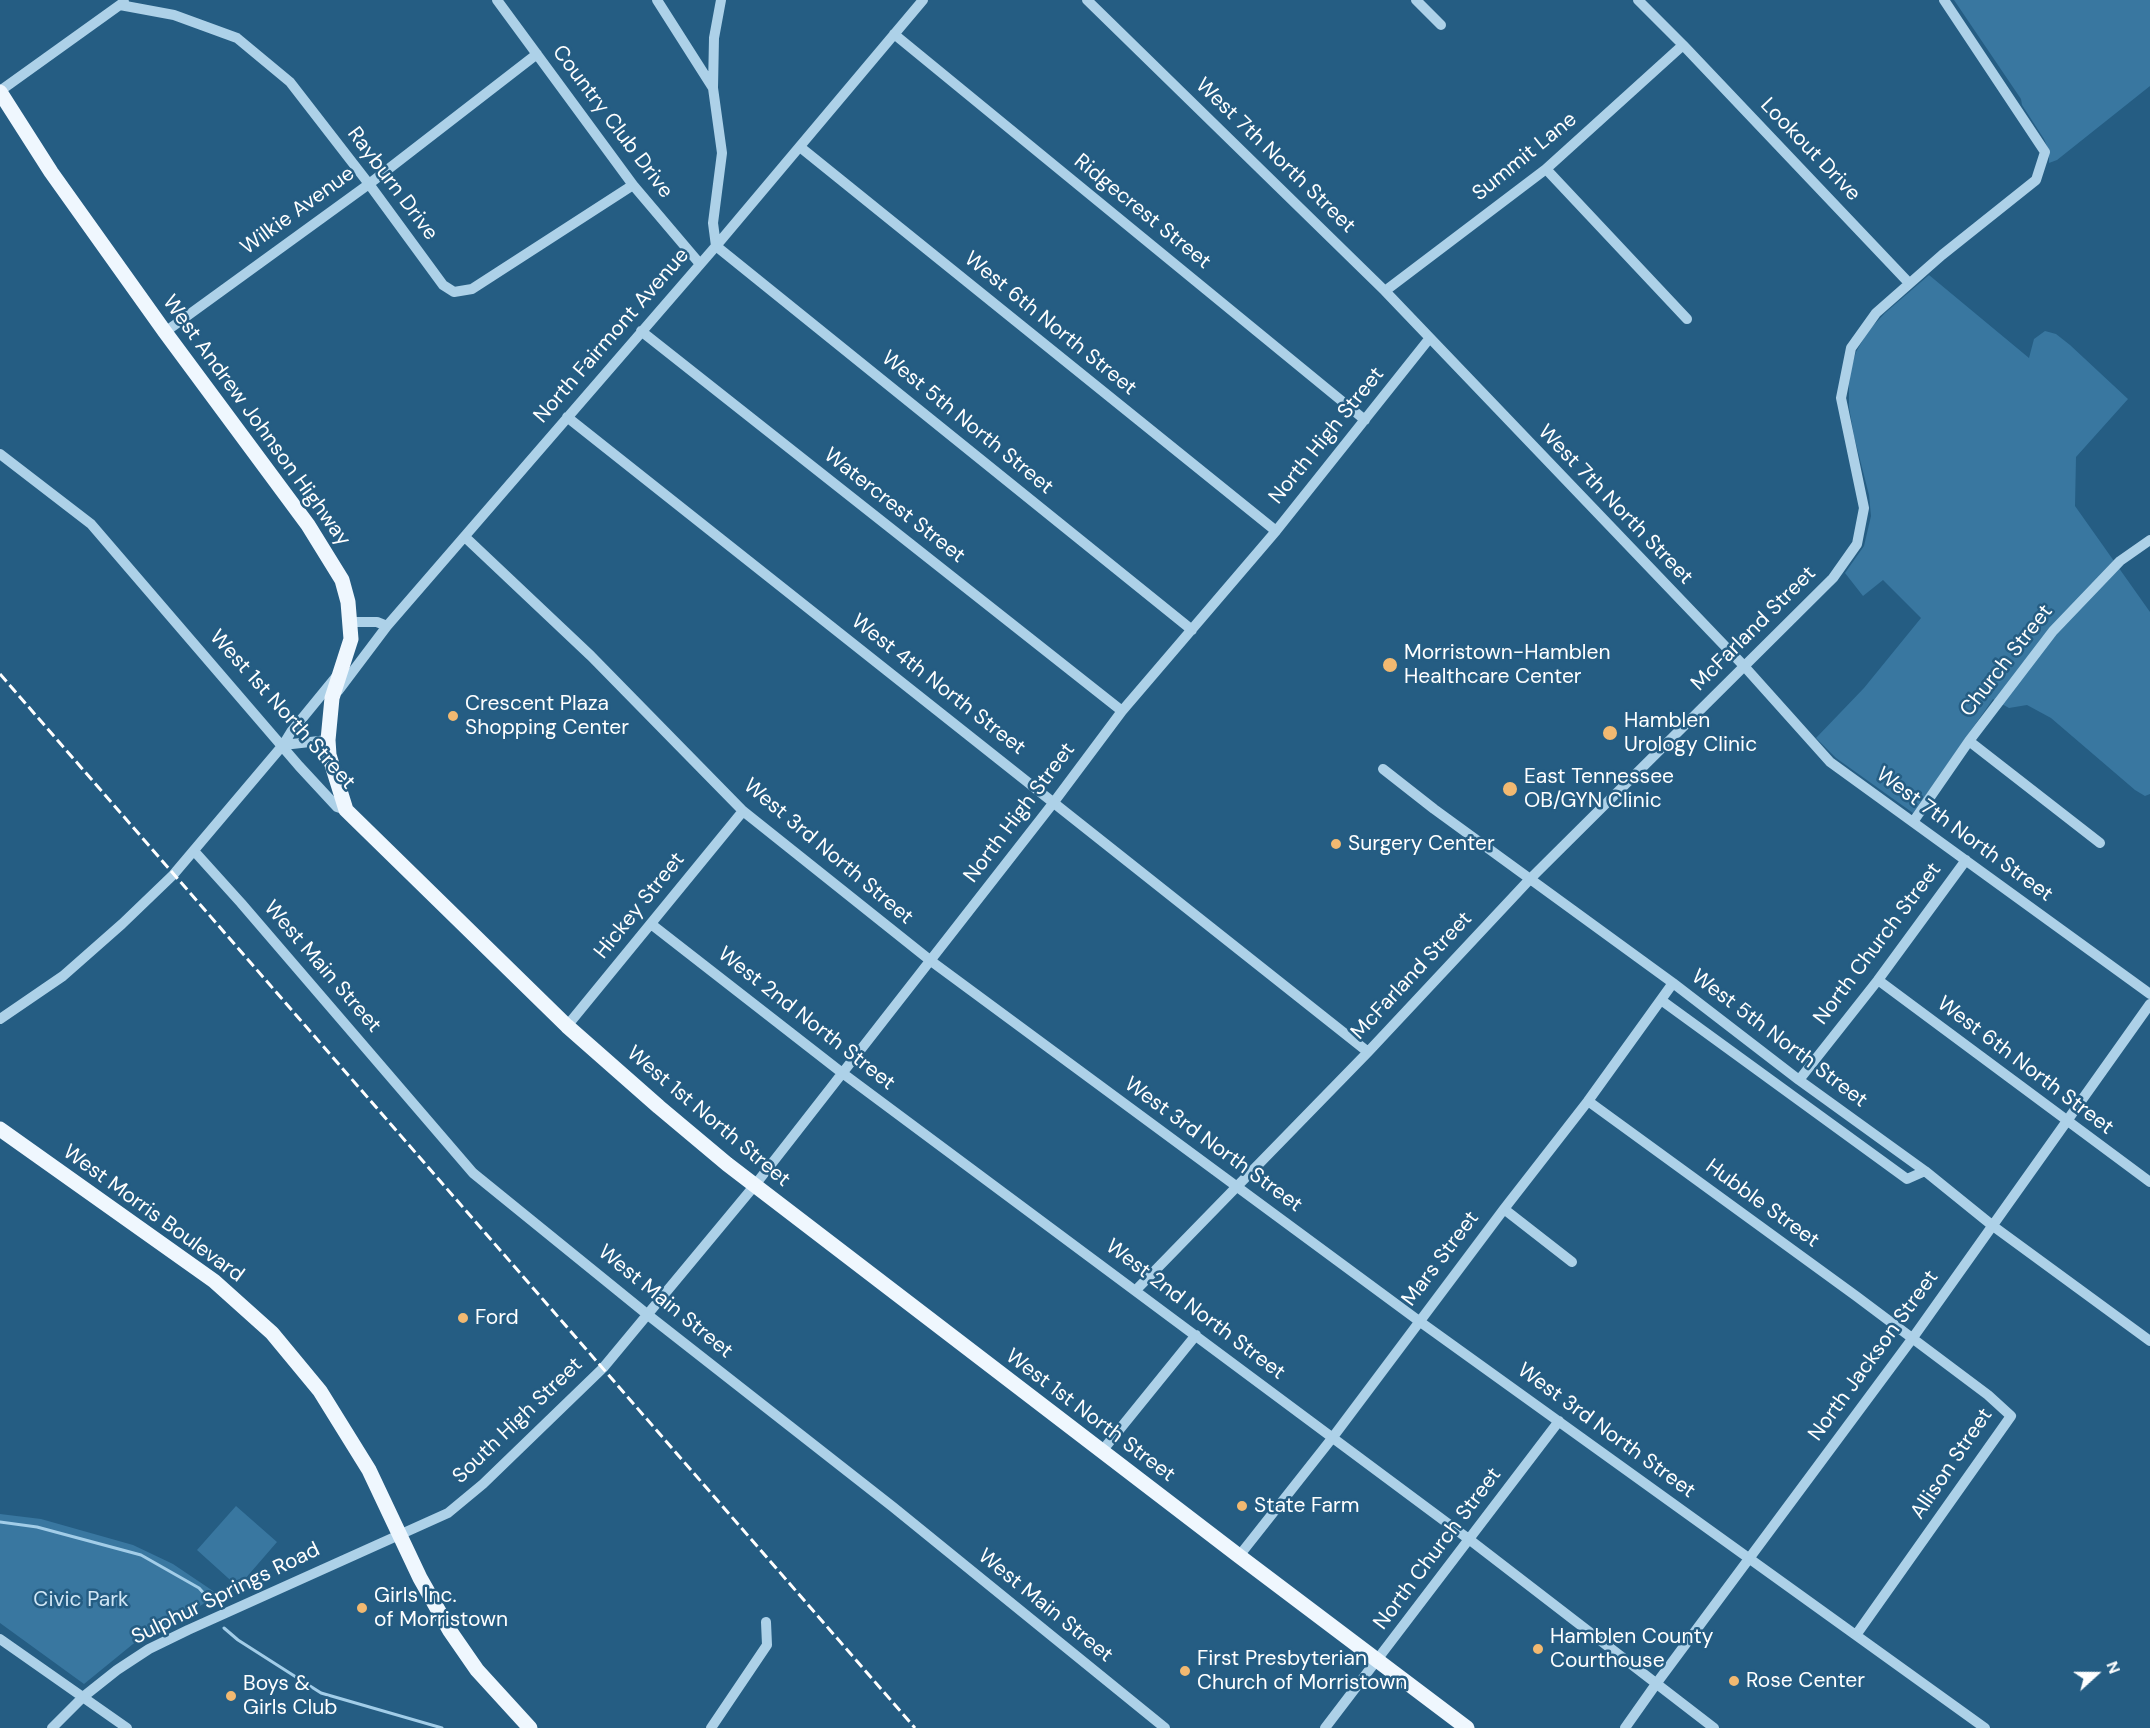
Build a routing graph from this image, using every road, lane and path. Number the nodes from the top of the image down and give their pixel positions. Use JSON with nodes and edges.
{"nodes":[{"id":1,"x":497,"y":0,"type":"edge"},
{"id":2,"x":657,"y":0,"type":"edge"},
{"id":3,"x":721,"y":0,"type":"edge"},
{"id":4,"x":923,"y":0,"type":"edge"},
{"id":5,"x":1088,"y":0,"type":"edge"},
{"id":6,"x":1416,"y":0,"type":"edge"},
{"id":7,"x":1638,"y":0,"type":"edge"},
{"id":8,"x":1944,"y":0,"type":"edge"},
{"id":9,"x":124,"y":3,"type":"edge"},
{"id":10,"x":1441,"y":25,"type":"dead end"},
{"id":11,"x":894,"y":34,"type":"junction"},
{"id":12,"x":1683,"y":45,"type":"junction"},
{"id":13,"x":537,"y":54,"type":"junction"},
{"id":14,"x":713,"y":88,"type":"junction"},
{"id":15,"x":0,"y":92,"type":"edge"},
{"id":16,"x":800,"y":147,"type":"junction"},
{"id":17,"x":1546,"y":169,"type":"junction"},
{"id":18,"x":369,"y":184,"type":"junction"},
{"id":19,"x":633,"y":185,"type":"junction"},
{"id":20,"x":716,"y":246,"type":"junction"},
{"id":21,"x":700,"y":264,"type":"junction"},
{"id":22,"x":1909,"y":283,"type":"junction"},
{"id":23,"x":1385,"y":291,"type":"junction"},
{"id":24,"x":1687,"y":319,"type":"dead end"},
{"id":25,"x":642,"y":331,"type":"junction"},
{"id":26,"x":165,"y":332,"type":"junction"},
{"id":27,"x":1429,"y":339,"type":"junction"},
{"id":28,"x":567,"y":417,"type":"junction"},
{"id":29,"x":1365,"y":420,"type":"junction"},
{"id":30,"x":0,"y":454,"type":"edge"},
{"id":31,"x":1276,"y":531,"type":"junction"},
{"id":32,"x":465,"y":537,"type":"junction"},
{"id":33,"x":2150,"y":540,"type":"edge"},
{"id":34,"x":350,"y":622,"type":"junction"},
{"id":35,"x":387,"y":627,"type":"junction"},
{"id":36,"x":1192,"y":630,"type":"junction"},
{"id":37,"x":1744,"y":666,"type":"junction"},
{"id":38,"x":342,"y":670,"type":"junction"},
{"id":39,"x":332,"y":698,"type":"junction"},
{"id":40,"x":1122,"y":711,"type":"junction"},
{"id":41,"x":328,"y":740,"type":"junction"},
{"id":42,"x":1969,"y":741,"type":"junction"},
{"id":43,"x":283,"y":745,"type":"junction"},
{"id":44,"x":1383,"y":769,"type":"dead end"},
{"id":45,"x":1054,"y":802,"type":"junction"},
{"id":46,"x":346,"y":810,"type":"junction"},
{"id":47,"x":743,"y":811,"type":"junction"},
{"id":48,"x":1913,"y":822,"type":"junction"},
{"id":49,"x":2100,"y":843,"type":"dead end"},
{"id":50,"x":195,"y":852,"type":"junction"},
{"id":51,"x":1966,"y":860,"type":"junction"},
{"id":52,"x":1530,"y":879,"type":"junction"},
{"id":53,"x":651,"y":924,"type":"junction"},
{"id":54,"x":931,"y":961,"type":"junction"},
{"id":55,"x":1878,"y":980,"type":"junction"},
{"id":56,"x":1673,"y":983,"type":"junction"},
{"id":57,"x":2150,"y":994,"type":"edge"},
{"id":58,"x":1661,"y":1000,"type":"junction"},
{"id":59,"x":2150,"y":1004,"type":"edge"},
{"id":60,"x":0,"y":1019,"type":"edge"},
{"id":61,"x":567,"y":1026,"type":"junction"},
{"id":62,"x":1368,"y":1052,"type":"junction"},
{"id":63,"x":841,"y":1072,"type":"junction"},
{"id":64,"x":1799,"y":1080,"type":"junction"},
{"id":65,"x":1588,"y":1101,"type":"junction"},
{"id":66,"x":2067,"y":1121,"type":"junction"},
{"id":67,"x":0,"y":1129,"type":"edge"},
{"id":68,"x":1925,"y":1171,"type":"junction"},
{"id":69,"x":2150,"y":1182,"type":"edge"},
{"id":70,"x":755,"y":1185,"type":"junction"},
{"id":71,"x":1236,"y":1186,"type":"junction"},
{"id":72,"x":1504,"y":1209,"type":"junction"},
{"id":73,"x":1993,"y":1226,"type":"junction"},
{"id":74,"x":1572,"y":1262,"type":"dead end"},
{"id":75,"x":1136,"y":1290,"type":"junction"},
{"id":76,"x":648,"y":1315,"type":"junction"},
{"id":77,"x":1419,"y":1321,"type":"junction"},
{"id":78,"x":1196,"y":1335,"type":"junction"},
{"id":79,"x":1912,"y":1339,"type":"junction"},
{"id":80,"x":2150,"y":1341,"type":"edge"},
{"id":81,"x":1558,"y":1421,"type":"junction"},
{"id":82,"x":1333,"y":1437,"type":"junction"},
{"id":83,"x":1102,"y":1451,"type":"junction"},
{"id":84,"x":399,"y":1535,"type":"junction"},
{"id":85,"x":1470,"y":1540,"type":"junction"},
{"id":86,"x":1239,"y":1556,"type":"junction"},
{"id":87,"x":1750,"y":1558,"type":"junction"},
{"id":88,"x":766,"y":1622,"type":"dead end"},
{"id":89,"x":1856,"y":1635,"type":"junction"},
{"id":90,"x":0,"y":1639,"type":"edge"},
{"id":91,"x":1377,"y":1661,"type":"junction"},
{"id":92,"x":1656,"y":1684,"type":"junction"},
{"id":93,"x":83,"y":1697,"type":"junction"},
{"id":94,"x":1983,"y":1727,"type":"edge"},
{"id":95,"x":52,"y":1728,"type":"edge"},
{"id":96,"x":127,"y":1728,"type":"edge"},
{"id":97,"x":530,"y":1728,"type":"edge"},
{"id":98,"x":711,"y":1728,"type":"edge"},
{"id":99,"x":1165,"y":1728,"type":"edge"},
{"id":100,"x":1325,"y":1728,"type":"edge"},
{"id":101,"x":1467,"y":1728,"type":"edge"},
{"id":102,"x":1625,"y":1728,"type":"edge"},
{"id":103,"x":1714,"y":1728,"type":"edge"}],
"edges":[{"from":1,"to":13,"type":"street","name":"Country Club Drive"},
{"from":2,"to":14,"type":"street"},
{"from":3,"to":14,"type":"street"},
{"from":4,"to":11,"type":"street","name":"North Fairmont Avenue"},
{"from":5,"to":23,"type":"street","name":"West 7th North Street"},
{"from":6,"to":10,"type":"street"},
{"from":7,"to":12,"type":"street","name":"Lookout Drive"},
{"from":8,"to":22,"type":"street","name":"McFarland Street"},
{"from":9,"to":15,"type":"street"},
{"from":9,"to":18,"type":"street","name":"Rayburn Drive"},
{"from":11,"to":16,"type":"street","name":"North Fairmont Avenue"},
{"from":11,"to":29,"type":"street","name":"Ridgecrest Street"},
{"from":12,"to":17,"type":"street","name":"Summit Lane"},
{"from":12,"to":22,"type":"street","name":"Lookout Drive"},
{"from":13,"to":18,"type":"street","name":"Wilkie Avenue"},
{"from":13,"to":19,"type":"street","name":"Country Club Drive"},
{"from":14,"to":20,"type":"street"},
{"from":15,"to":26,"type":"main road","name":"West Andrew Johnson Highway"},
{"from":16,"to":20,"type":"street","name":"North Fairmont Avenue"},
{"from":16,"to":31,"type":"street","name":"West 6th North Street"},
{"from":17,"to":23,"type":"street","name":"Summit Lane"},
{"from":17,"to":24,"type":"street"},
{"from":18,"to":19,"type":"street","name":"Rayburn Drive"},
{"from":18,"to":26,"type":"street","name":"Wilkie Avenue"},
{"from":19,"to":21,"type":"street","name":"Country Club Drive"},
{"from":20,"to":21,"type":"street","name":"North Fairmont Avenue"},
{"from":20,"to":36,"type":"street","name":"West 5th North Street"},
{"from":21,"to":25,"type":"street","name":"North Fairmont Avenue"},
{"from":22,"to":37,"type":"street","name":"McFarland Street"},
{"from":23,"to":27,"type":"street","name":"West 7th North Street"},
{"from":25,"to":28,"type":"street","name":"North Fairmont Avenue"},
{"from":25,"to":40,"type":"street","name":"Watercrest Street"},
{"from":26,"to":34,"type":"main road","name":"West Andrew Johnson Highway"},
{"from":27,"to":29,"type":"street","name":"North High Street"},
{"from":27,"to":37,"type":"street","name":"West 7th North Street"},
{"from":28,"to":32,"type":"street","name":"North Fairmont Avenue"},
{"from":28,"to":45,"type":"street","name":"West 4th North Street"},
{"from":29,"to":31,"type":"street","name":"North High Street"},
{"from":30,"to":43,"type":"street","name":"West 1st North Street"},
{"from":31,"to":36,"type":"street","name":"North High Street"},
{"from":32,"to":35,"type":"street","name":"North Fairmont Avenue"},
{"from":32,"to":47,"type":"street","name":"West 3rd North Street"},
{"from":33,"to":42,"type":"street","name":"Church Street"},
{"from":34,"to":35,"type":"street"},
{"from":34,"to":38,"type":"main road","name":"West Andrew Johnson Highway"},
{"from":35,"to":39,"type":"street","name":"North Fairmont Avenue"},
{"from":36,"to":40,"type":"street","name":"North High Street"},
{"from":37,"to":48,"type":"street","name":"West 7th North Street"},
{"from":37,"to":52,"type":"street","name":"McFarland Street"},
{"from":38,"to":39,"type":"main road","name":"West Andrew Johnson Highway"},
{"from":38,"to":43,"type":"street"},
{"from":39,"to":41,"type":"main road","name":"West Andrew Johnson Highway"},
{"from":40,"to":45,"type":"street","name":"North High Street"},
{"from":41,"to":43,"type":"street"},
{"from":41,"to":46,"type":"main road","name":"West Andrew Johnson Highway"},
{"from":42,"to":48,"type":"street","name":"Church Street"},
{"from":42,"to":49,"type":"street"},
{"from":43,"to":46,"type":"street","name":"West 1st North Street"},
{"from":43,"to":50,"type":"street"},
{"from":44,"to":52,"type":"street","name":"West 5th North Street"},
{"from":45,"to":54,"type":"street","name":"North High Street"},
{"from":45,"to":62,"type":"street","name":"West 4th North Street"},
{"from":46,"to":61,"type":"main road","name":"West 1st North Street"},
{"from":47,"to":53,"type":"street","name":"Hickey Street"},
{"from":47,"to":54,"type":"street","name":"West 3rd North Street"},
{"from":48,"to":51,"type":"street","name":"West 7th North Street"},
{"from":50,"to":60,"type":"street"},
{"from":50,"to":76,"type":"street","name":"West Main Street"},
{"from":51,"to":55,"type":"street","name":"North Church Street"},
{"from":51,"to":57,"type":"street","name":"West 7th North Street"},
{"from":52,"to":56,"type":"street","name":"West 5th North Street"},
{"from":52,"to":62,"type":"street","name":"McFarland Street"},
{"from":53,"to":61,"type":"street","name":"Hickey Street"},
{"from":53,"to":63,"type":"street","name":"West 2nd North Street"},
{"from":54,"to":63,"type":"street","name":"North High Street"},
{"from":54,"to":71,"type":"street","name":"West 3rd North Street"},
{"from":55,"to":64,"type":"street","name":"North Church Street"},
{"from":55,"to":66,"type":"street","name":"West 6th North Street"},
{"from":56,"to":58,"type":"street","name":"Mars Street"},
{"from":56,"to":64,"type":"street","name":"West 5th North Street"},
{"from":58,"to":65,"type":"street","name":"Mars Street"},
{"from":58,"to":68,"type":"street"},
{"from":59,"to":66,"type":"street","name":"North Jackson Street"},
{"from":61,"to":70,"type":"main road","name":"West 1st North Street"},
{"from":62,"to":71,"type":"street","name":"McFarland Street"},
{"from":63,"to":70,"type":"street","name":"North High Street"},
{"from":63,"to":75,"type":"street","name":"West 2nd North Street"},
{"from":64,"to":68,"type":"street","name":"West 5th North Street"},
{"from":65,"to":72,"type":"street","name":"Mars Street"},
{"from":65,"to":79,"type":"street","name":"Hubble Street"},
{"from":66,"to":69,"type":"street","name":"West 6th North Street"},
{"from":66,"to":73,"type":"street","name":"North Jackson Street"},
{"from":67,"to":84,"type":"main road","name":"West Morris Boulevard"},
{"from":68,"to":73,"type":"street","name":"West 5th North Street"},
{"from":70,"to":76,"type":"street","name":"North High Street"},
{"from":70,"to":83,"type":"main road","name":"West 1st North Street"},
{"from":71,"to":75,"type":"street","name":"McFarland Street"},
{"from":71,"to":77,"type":"street","name":"West 3rd North Street"},
{"from":72,"to":74,"type":"street"},
{"from":72,"to":77,"type":"street","name":"Mars Street"},
{"from":73,"to":79,"type":"street","name":"North Jackson Street"},
{"from":73,"to":80,"type":"street","name":"West 5th North Street"},
{"from":75,"to":78,"type":"street","name":"West 2nd North Street"},
{"from":76,"to":84,"type":"street","name":"South High Street"},
{"from":76,"to":99,"type":"street","name":"West Main Street"},
{"from":77,"to":81,"type":"street","name":"West 3rd North Street"},
{"from":77,"to":82,"type":"street","name":"Mars Street"},
{"from":78,"to":82,"type":"street","name":"West 2nd North Street"},
{"from":78,"to":83,"type":"street"},
{"from":79,"to":87,"type":"street","name":"North Jackson Street"},
{"from":79,"to":89,"type":"street","name":"Allison Street"},
{"from":81,"to":85,"type":"street","name":"North Church Street"},
{"from":81,"to":87,"type":"street","name":"West 3rd North Street"},
{"from":82,"to":85,"type":"street","name":"West 2nd North Street"},
{"from":82,"to":86,"type":"street","name":"Mars Street"},
{"from":83,"to":86,"type":"main road","name":"West 1st North Street"},
{"from":84,"to":93,"type":"street","name":"Sulphur Springs Road"},
{"from":84,"to":97,"type":"main road","name":"West Morris Boulevard"},
{"from":85,"to":91,"type":"street","name":"North Church Street"},
{"from":85,"to":92,"type":"street","name":"West 2nd North Street"},
{"from":86,"to":91,"type":"main road","name":"West 1st North Street"},
{"from":87,"to":89,"type":"street","name":"West 3rd North Street"},
{"from":87,"to":92,"type":"street","name":"North Jackson Street"},
{"from":88,"to":98,"type":"street"},
{"from":89,"to":94,"type":"street","name":"West 3rd North Street"},
{"from":90,"to":93,"type":"street"},
{"from":91,"to":100,"type":"street","name":"North Church Street"},
{"from":91,"to":101,"type":"main road","name":"West 1st North Street"},
{"from":92,"to":102,"type":"street","name":"North Jackson Street"},
{"from":92,"to":103,"type":"street","name":"West 2nd North Street"},
{"from":93,"to":95,"type":"street","name":"Sulphur Springs Road"},
{"from":93,"to":96,"type":"street"}]}
